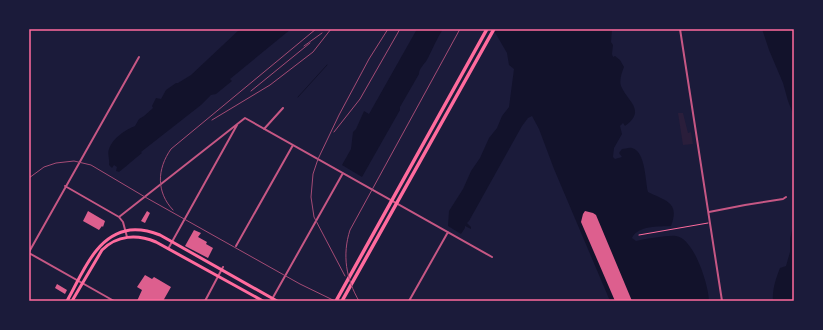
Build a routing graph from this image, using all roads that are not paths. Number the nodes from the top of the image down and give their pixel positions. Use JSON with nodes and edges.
{"nodes":[{"id":1,"x":487,"y":29,"type":"edge"},
{"id":2,"x":494,"y":29,"type":"edge"},
{"id":3,"x":680,"y":29,"type":"edge"},
{"id":4,"x":139,"y":57,"type":"dead end"},
{"id":5,"x":283,"y":108,"type":"dead end"},
{"id":6,"x":237,"y":124,"type":"junction"},
{"id":7,"x":264,"y":129,"type":"junction"},
{"id":8,"x":293,"y":145,"type":"junction"},
{"id":9,"x":343,"y":173,"type":"junction"},
{"id":10,"x":65,"y":186,"type":"junction"},
{"id":11,"x":786,"y":197,"type":"dead end"},
{"id":12,"x":709,"y":212,"type":"junction"},
{"id":13,"x":120,"y":217,"type":"junction"},
{"id":14,"x":126,"y":231,"type":"junction"},
{"id":15,"x":448,"y":232,"type":"junction"},
{"id":16,"x":127,"y":237,"type":"junction"},
{"id":17,"x":172,"y":242,"type":"junction"},
{"id":18,"x":236,"y":246,"type":"dead end"},
{"id":19,"x":168,"y":249,"type":"junction"},
{"id":20,"x":29,"y":253,"type":"edge"},
{"id":21,"x":492,"y":257,"type":"dead end"},
{"id":22,"x":222,"y":269,"type":"junction"},
{"id":23,"x":218,"y":276,"type":"junction"},
{"id":24,"x":78,"y":281,"type":"junction"},
{"id":25,"x":82,"y":283,"type":"junction"},
{"id":26,"x":272,"y":300,"type":"edge"},
{"id":27,"x":67,"y":301,"type":"edge"},
{"id":28,"x":72,"y":301,"type":"edge"},
{"id":29,"x":114,"y":301,"type":"edge"},
{"id":30,"x":205,"y":301,"type":"edge"},
{"id":31,"x":263,"y":301,"type":"edge"},
{"id":32,"x":277,"y":301,"type":"edge"},
{"id":33,"x":336,"y":301,"type":"edge"},
{"id":34,"x":342,"y":301,"type":"edge"},
{"id":35,"x":409,"y":301,"type":"edge"},
{"id":36,"x":722,"y":301,"type":"edge"}],
"edges":[{"from":1,"to":33,"type":"highway"},
{"from":2,"to":34,"type":"highway"},
{"from":3,"to":12,"type":"street"},
{"from":4,"to":10,"type":"street"},
{"from":5,"to":7,"type":"street"},
{"from":6,"to":7,"type":"street"},
{"from":6,"to":13,"type":"street"},
{"from":6,"to":17,"type":"street"},
{"from":7,"to":8,"type":"street"},
{"from":8,"to":9,"type":"street"},
{"from":8,"to":18,"type":"street"},
{"from":9,"to":15,"type":"street"},
{"from":9,"to":26,"type":"street"},
{"from":10,"to":13,"type":"street"},
{"from":10,"to":20,"type":"street"},
{"from":11,"to":12,"type":"street"},
{"from":12,"to":36,"type":"street"},
{"from":13,"to":14,"type":"street"},
{"from":14,"to":16,"type":"street"},
{"from":14,"to":17,"type":"main road"},
{"from":14,"to":24,"type":"main road"},
{"from":15,"to":21,"type":"street"},
{"from":15,"to":35,"type":"street"},
{"from":16,"to":19,"type":"main road"},
{"from":16,"to":25,"type":"main road"},
{"from":17,"to":19,"type":"street"},
{"from":17,"to":22,"type":"main road"},
{"from":19,"to":23,"type":"main road"},
{"from":20,"to":24,"type":"street"},
{"from":22,"to":23,"type":"street"},
{"from":22,"to":26,"type":"main road"},
{"from":23,"to":30,"type":"street"},
{"from":23,"to":31,"type":"main road"},
{"from":24,"to":25,"type":"street"},
{"from":24,"to":27,"type":"main road"},
{"from":25,"to":28,"type":"main road"},
{"from":25,"to":29,"type":"street"},
{"from":26,"to":32,"type":"main road"}]}
